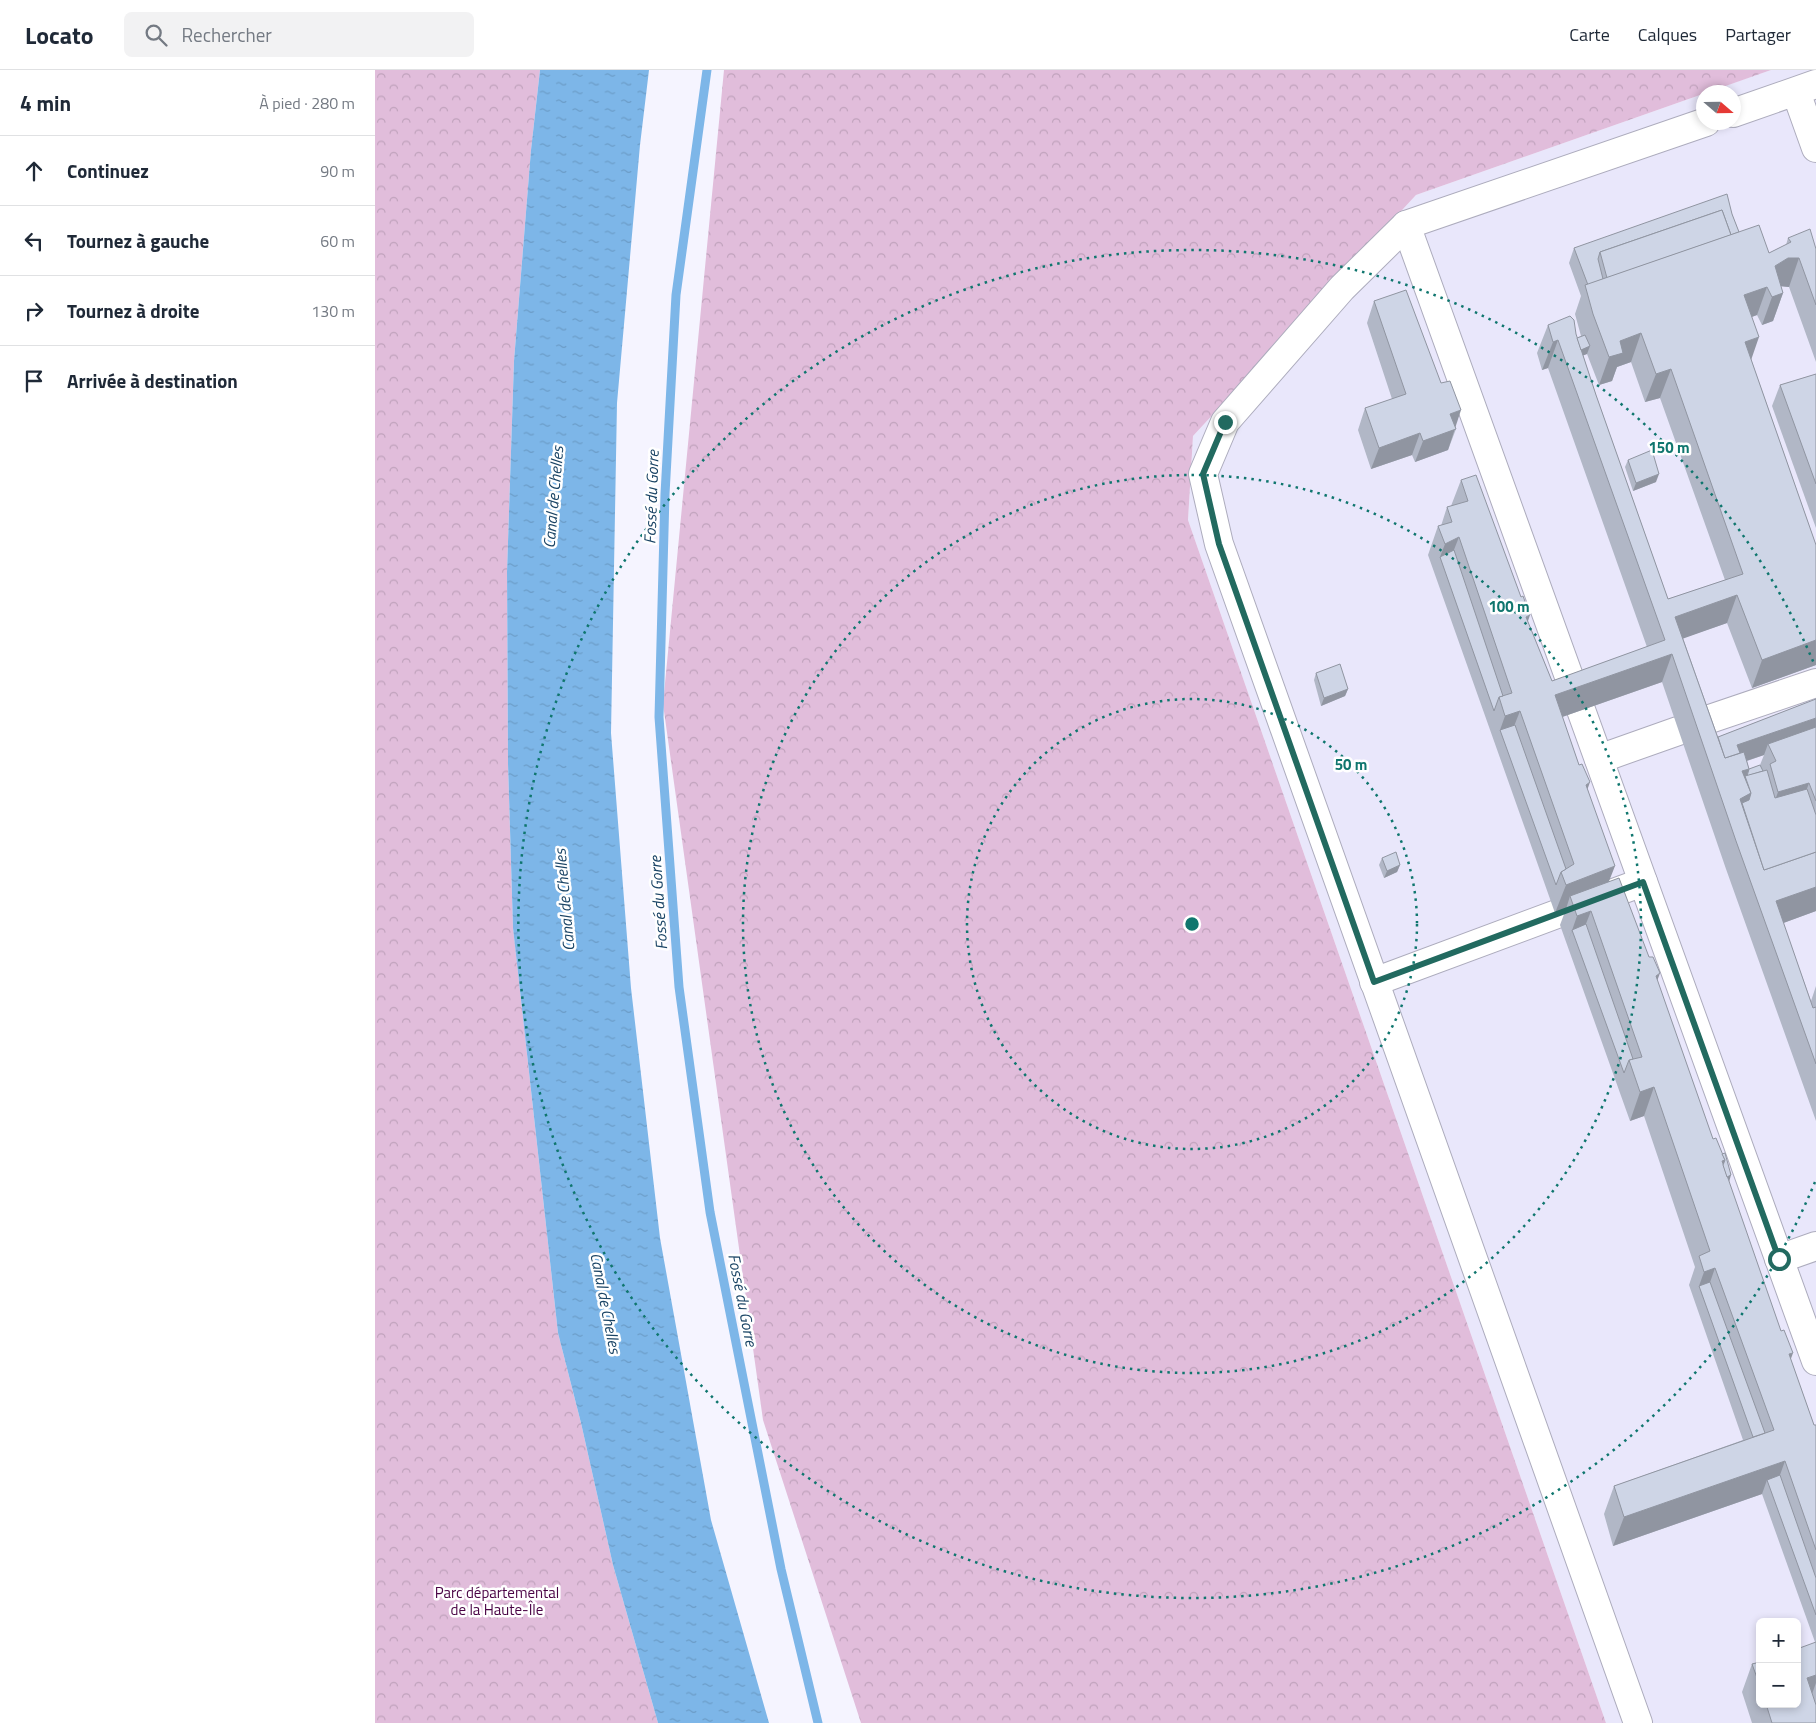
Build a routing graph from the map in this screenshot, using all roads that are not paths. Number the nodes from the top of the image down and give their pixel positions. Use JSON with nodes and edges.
{"nodes":[{"id":1,"x":1806,"y":88,"type":"edge"},
{"id":2,"x":1741,"y":110,"type":"edge"},
{"id":3,"x":1696,"y":125,"type":"edge"},
{"id":4,"x":1816,"y":148,"type":"edge"},
{"id":5,"x":1406,"y":224,"type":"junction"},
{"id":6,"x":1816,"y":683,"type":"edge"},
{"id":7,"x":1599,"y":759,"type":"junction"},
{"id":8,"x":1643,"y":882,"type":"junction"},
{"id":9,"x":1374,"y":982,"type":"junction"},
{"id":10,"x":1816,"y":1246,"type":"edge"},
{"id":11,"x":1779,"y":1259,"type":"junction"},
{"id":12,"x":1816,"y":1361,"type":"edge"},
{"id":13,"x":1637,"y":1723,"type":"edge"}],
"edges":[{"from":1,"to":2,"type":"lane"},
{"from":1,"to":4,"type":"lane"},
{"from":3,"to":5,"type":"lane"},
{"from":5,"to":7,"type":"lane"},
{"from":5,"to":9,"type":"lane"},
{"from":6,"to":7,"type":"lane"},
{"from":7,"to":8,"type":"lane"},
{"from":8,"to":9,"type":"lane"},
{"from":8,"to":11,"type":"lane"},
{"from":9,"to":13,"type":"lane"},
{"from":10,"to":11,"type":"lane"},
{"from":11,"to":12,"type":"lane"}]}
